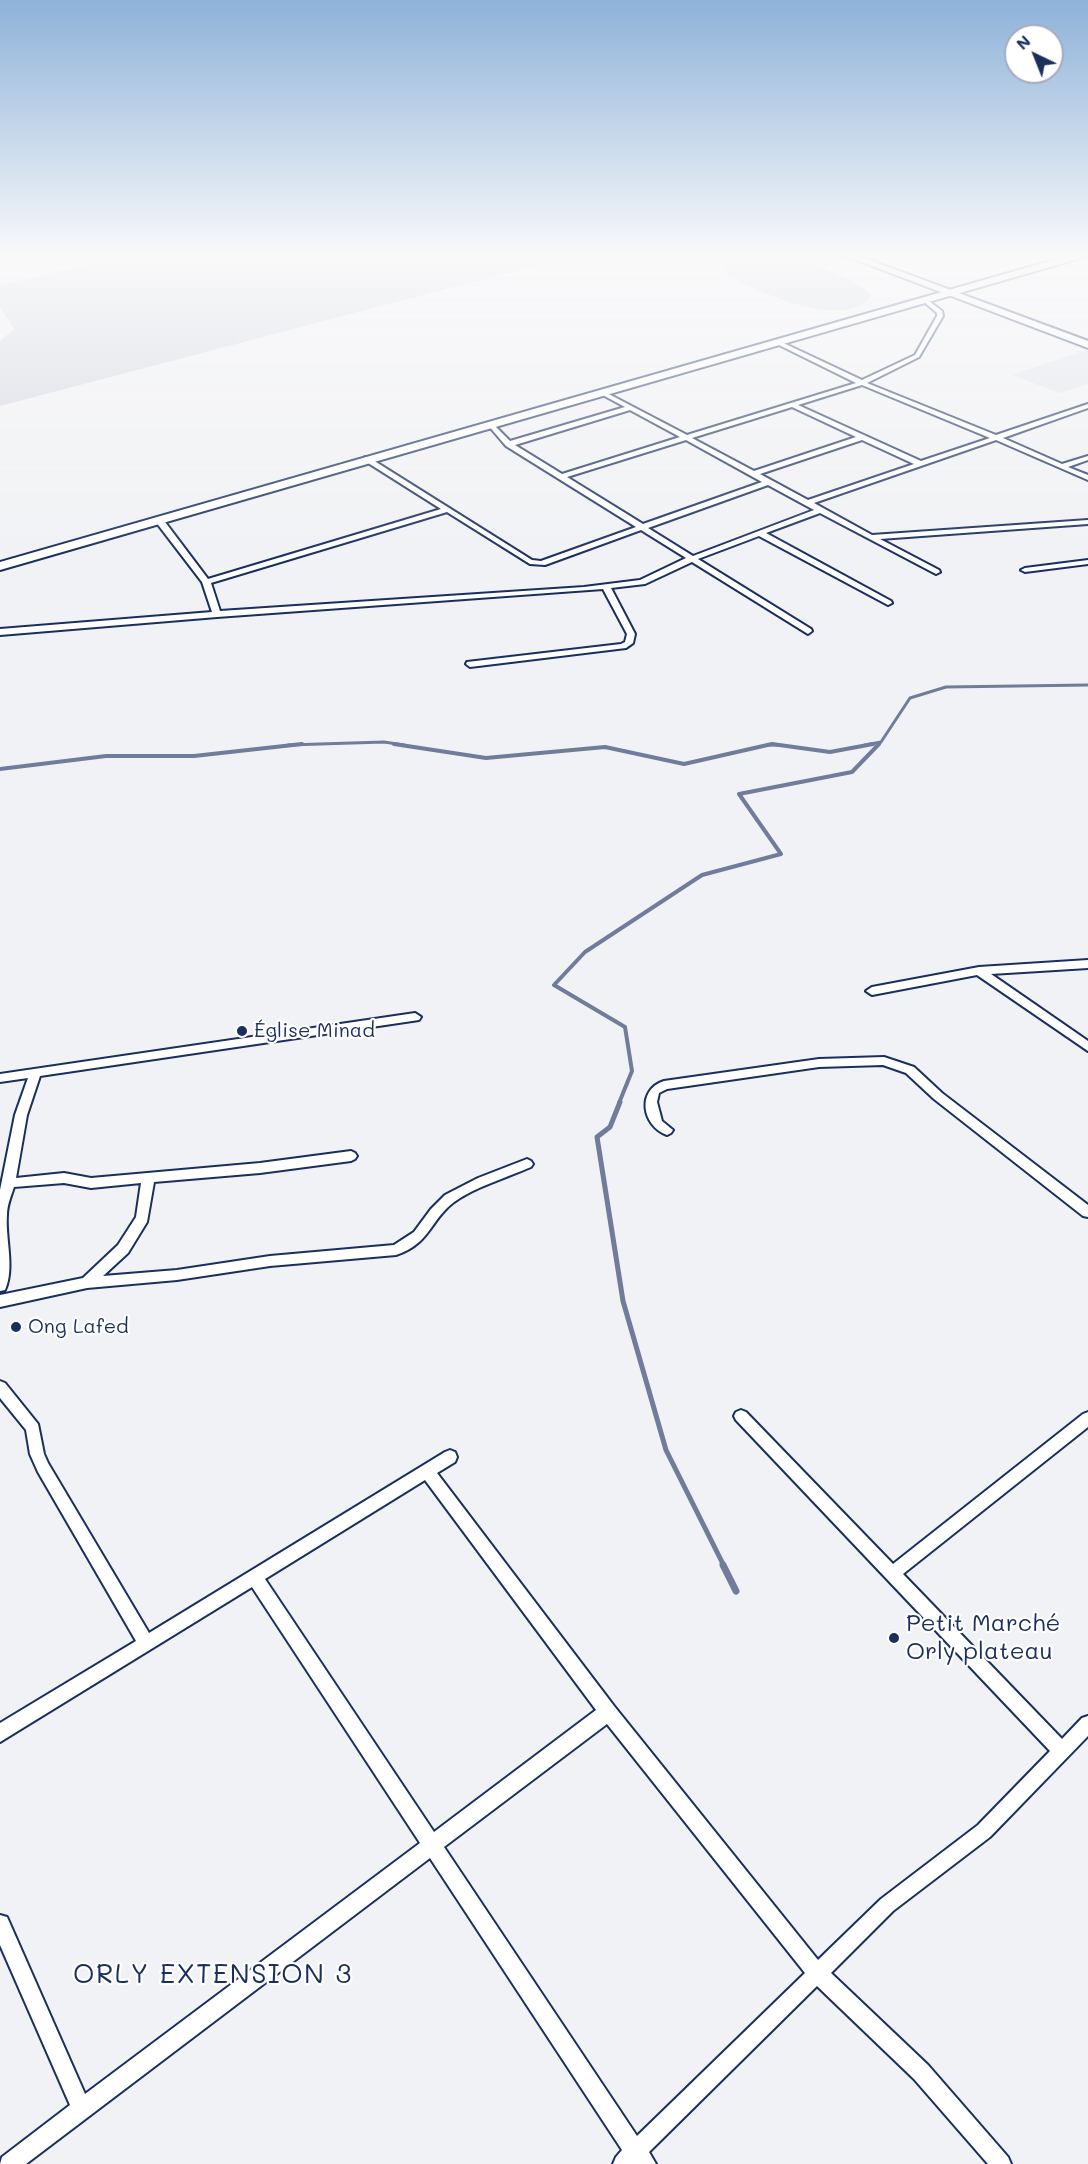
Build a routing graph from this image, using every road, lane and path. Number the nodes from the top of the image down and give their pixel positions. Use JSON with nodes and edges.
{"nodes":[{"id":1,"x":735,"y":354,"type":"edge"},
{"id":2,"x":802,"y":354,"type":"edge"},
{"id":3,"x":918,"y":354,"type":"edge"},
{"id":4,"x":862,"y":383,"type":"junction"},
{"id":5,"x":601,"y":392,"type":"junction"},
{"id":6,"x":795,"y":406,"type":"junction"},
{"id":7,"x":1088,"y":406,"type":"edge"},
{"id":8,"x":630,"y":408,"type":"junction"},
{"id":9,"x":490,"y":424,"type":"junction"},
{"id":10,"x":862,"y":437,"type":"junction"},
{"id":11,"x":684,"y":438,"type":"junction"},
{"id":12,"x":997,"y":438,"type":"junction"},
{"id":13,"x":509,"y":444,"type":"junction"},
{"id":14,"x":1088,"y":458,"type":"edge"},
{"id":15,"x":368,"y":459,"type":"junction"},
{"id":16,"x":919,"y":463,"type":"junction"},
{"id":17,"x":1063,"y":466,"type":"junction"},
{"id":18,"x":753,"y":474,"type":"junction"},
{"id":19,"x":561,"y":477,"type":"junction"},
{"id":20,"x":1088,"y":478,"type":"edge"},
{"id":21,"x":768,"y":482,"type":"junction"},
{"id":22,"x":807,"y":503,"type":"junction"},
{"id":23,"x":446,"y":510,"type":"junction"},
{"id":24,"x":820,"y":510,"type":"junction"},
{"id":25,"x":159,"y":520,"type":"junction"},
{"id":26,"x":1088,"y":522,"type":"edge"},
{"id":27,"x":640,"y":527,"type":"junction"},
{"id":28,"x":759,"y":533,"type":"junction"},
{"id":29,"x":870,"y":537,"type":"junction"},
{"id":30,"x":691,"y":559,"type":"junction"},
{"id":31,"x":1088,"y":562,"type":"edge"},
{"id":32,"x":1075,"y":564,"type":"junction"},
{"id":33,"x":0,"y":566,"type":"edge"},
{"id":34,"x":1025,"y":570,"type":"dead end"},
{"id":35,"x":1088,"y":571,"type":"edge"},
{"id":36,"x":936,"y":572,"type":"dead end"},
{"id":37,"x":206,"y":582,"type":"junction"},
{"id":38,"x":606,"y":587,"type":"junction"},
{"id":39,"x":888,"y":603,"type":"dead end"},
{"id":40,"x":217,"y":614,"type":"junction"},
{"id":41,"x":808,"y":631,"type":"dead end"},
{"id":42,"x":0,"y":632,"type":"edge"},
{"id":43,"x":470,"y":664,"type":"dead end"},
{"id":44,"x":1088,"y":964,"type":"edge"},
{"id":45,"x":979,"y":971,"type":"junction"},
{"id":46,"x":872,"y":991,"type":"dead end"},
{"id":47,"x":415,"y":1017,"type":"dead end"},
{"id":48,"x":1088,"y":1047,"type":"edge"},
{"id":49,"x":36,"y":1075,"type":"junction"},
{"id":50,"x":0,"y":1078,"type":"edge"},
{"id":51,"x":667,"y":1130,"type":"dead end"},
{"id":52,"x":351,"y":1156,"type":"dead end"},
{"id":53,"x":527,"y":1164,"type":"dead end"},
{"id":54,"x":148,"y":1178,"type":"junction"},
{"id":55,"x":9,"y":1182,"type":"junction"},
{"id":56,"x":1088,"y":1212,"type":"edge"},
{"id":57,"x":87,"y":1283,"type":"junction"},
{"id":58,"x":0,"y":1286,"type":"edge"},
{"id":59,"x":0,"y":1301,"type":"edge"},
{"id":60,"x":0,"y":1386,"type":"edge"},
{"id":61,"x":741,"y":1416,"type":"dead end"},
{"id":62,"x":1088,"y":1418,"type":"edge"},
{"id":63,"x":450,"y":1457,"type":"dead end"},
{"id":64,"x":427,"y":1471,"type":"junction"},
{"id":65,"x":892,"y":1574,"type":"junction"},
{"id":66,"x":254,"y":1577,"type":"junction"},
{"id":67,"x":146,"y":1642,"type":"junction"},
{"id":68,"x":608,"y":1712,"type":"junction"},
{"id":69,"x":1088,"y":1724,"type":"edge"},
{"id":70,"x":0,"y":1733,"type":"edge"},
{"id":71,"x":1062,"y":1751,"type":"junction"},
{"id":72,"x":432,"y":1845,"type":"junction"},
{"id":73,"x":0,"y":1924,"type":"edge"},
{"id":74,"x":816,"y":1972,"type":"junction"},
{"id":75,"x":81,"y":2109,"type":"junction"},
{"id":76,"x":635,"y":2160,"type":"edge"},
{"id":77,"x":9,"y":2164,"type":"edge"},
{"id":78,"x":1001,"y":2164,"type":"edge"}],
"edges":[{"from":1,"to":5,"type":"street"},
{"from":2,"to":4,"type":"street"},
{"from":3,"to":4,"type":"street"},
{"from":4,"to":6,"type":"street"},
{"from":4,"to":12,"type":"street"},
{"from":5,"to":8,"type":"street"},
{"from":5,"to":9,"type":"street"},
{"from":6,"to":10,"type":"street"},
{"from":6,"to":11,"type":"street"},
{"from":7,"to":12,"type":"street"},
{"from":8,"to":11,"type":"street"},
{"from":8,"to":13,"type":"street"},
{"from":9,"to":13,"type":"street"},
{"from":9,"to":15,"type":"street"},
{"from":10,"to":16,"type":"street"},
{"from":10,"to":18,"type":"street"},
{"from":11,"to":18,"type":"street"},
{"from":11,"to":19,"type":"street"},
{"from":12,"to":16,"type":"street"},
{"from":12,"to":17,"type":"street"},
{"from":13,"to":19,"type":"street"},
{"from":14,"to":17,"type":"street"},
{"from":15,"to":23,"type":"street"},
{"from":15,"to":25,"type":"street"},
{"from":16,"to":22,"type":"street"},
{"from":17,"to":20,"type":"street"},
{"from":18,"to":21,"type":"street"},
{"from":19,"to":27,"type":"street"},
{"from":21,"to":22,"type":"street"},
{"from":21,"to":27,"type":"street"},
{"from":22,"to":24,"type":"street"},
{"from":23,"to":27,"type":"street"},
{"from":23,"to":37,"type":"street"},
{"from":24,"to":28,"type":"street"},
{"from":24,"to":29,"type":"street"},
{"from":25,"to":33,"type":"street"},
{"from":25,"to":37,"type":"street"},
{"from":26,"to":29,"type":"street"},
{"from":27,"to":30,"type":"street"},
{"from":28,"to":30,"type":"street"},
{"from":28,"to":39,"type":"street"},
{"from":29,"to":36,"type":"street"},
{"from":30,"to":38,"type":"street"},
{"from":30,"to":41,"type":"street"},
{"from":31,"to":32,"type":"street"},
{"from":32,"to":34,"type":"street"},
{"from":32,"to":35,"type":"street"},
{"from":37,"to":40,"type":"street"},
{"from":38,"to":40,"type":"street"},
{"from":38,"to":43,"type":"street"},
{"from":40,"to":42,"type":"street"},
{"from":44,"to":45,"type":"street"},
{"from":45,"to":46,"type":"street"},
{"from":45,"to":48,"type":"street"},
{"from":47,"to":49,"type":"street"},
{"from":49,"to":50,"type":"street"},
{"from":49,"to":55,"type":"street"},
{"from":51,"to":56,"type":"street"},
{"from":52,"to":54,"type":"street"},
{"from":53,"to":57,"type":"street"},
{"from":54,"to":55,"type":"street"},
{"from":54,"to":57,"type":"street"},
{"from":55,"to":58,"type":"street"},
{"from":57,"to":59,"type":"street"},
{"from":60,"to":67,"type":"street"},
{"from":61,"to":65,"type":"street"},
{"from":62,"to":65,"type":"street"},
{"from":63,"to":64,"type":"street"},
{"from":64,"to":66,"type":"street"},
{"from":64,"to":68,"type":"street"},
{"from":65,"to":71,"type":"street"},
{"from":66,"to":67,"type":"street"},
{"from":66,"to":72,"type":"street"},
{"from":67,"to":70,"type":"street"},
{"from":68,"to":72,"type":"street"},
{"from":68,"to":74,"type":"street"},
{"from":69,"to":71,"type":"street"},
{"from":71,"to":74,"type":"street"},
{"from":72,"to":75,"type":"street"},
{"from":72,"to":76,"type":"street"},
{"from":73,"to":75,"type":"street"},
{"from":74,"to":76,"type":"street"},
{"from":74,"to":78,"type":"street"},
{"from":75,"to":77,"type":"street"}]}
